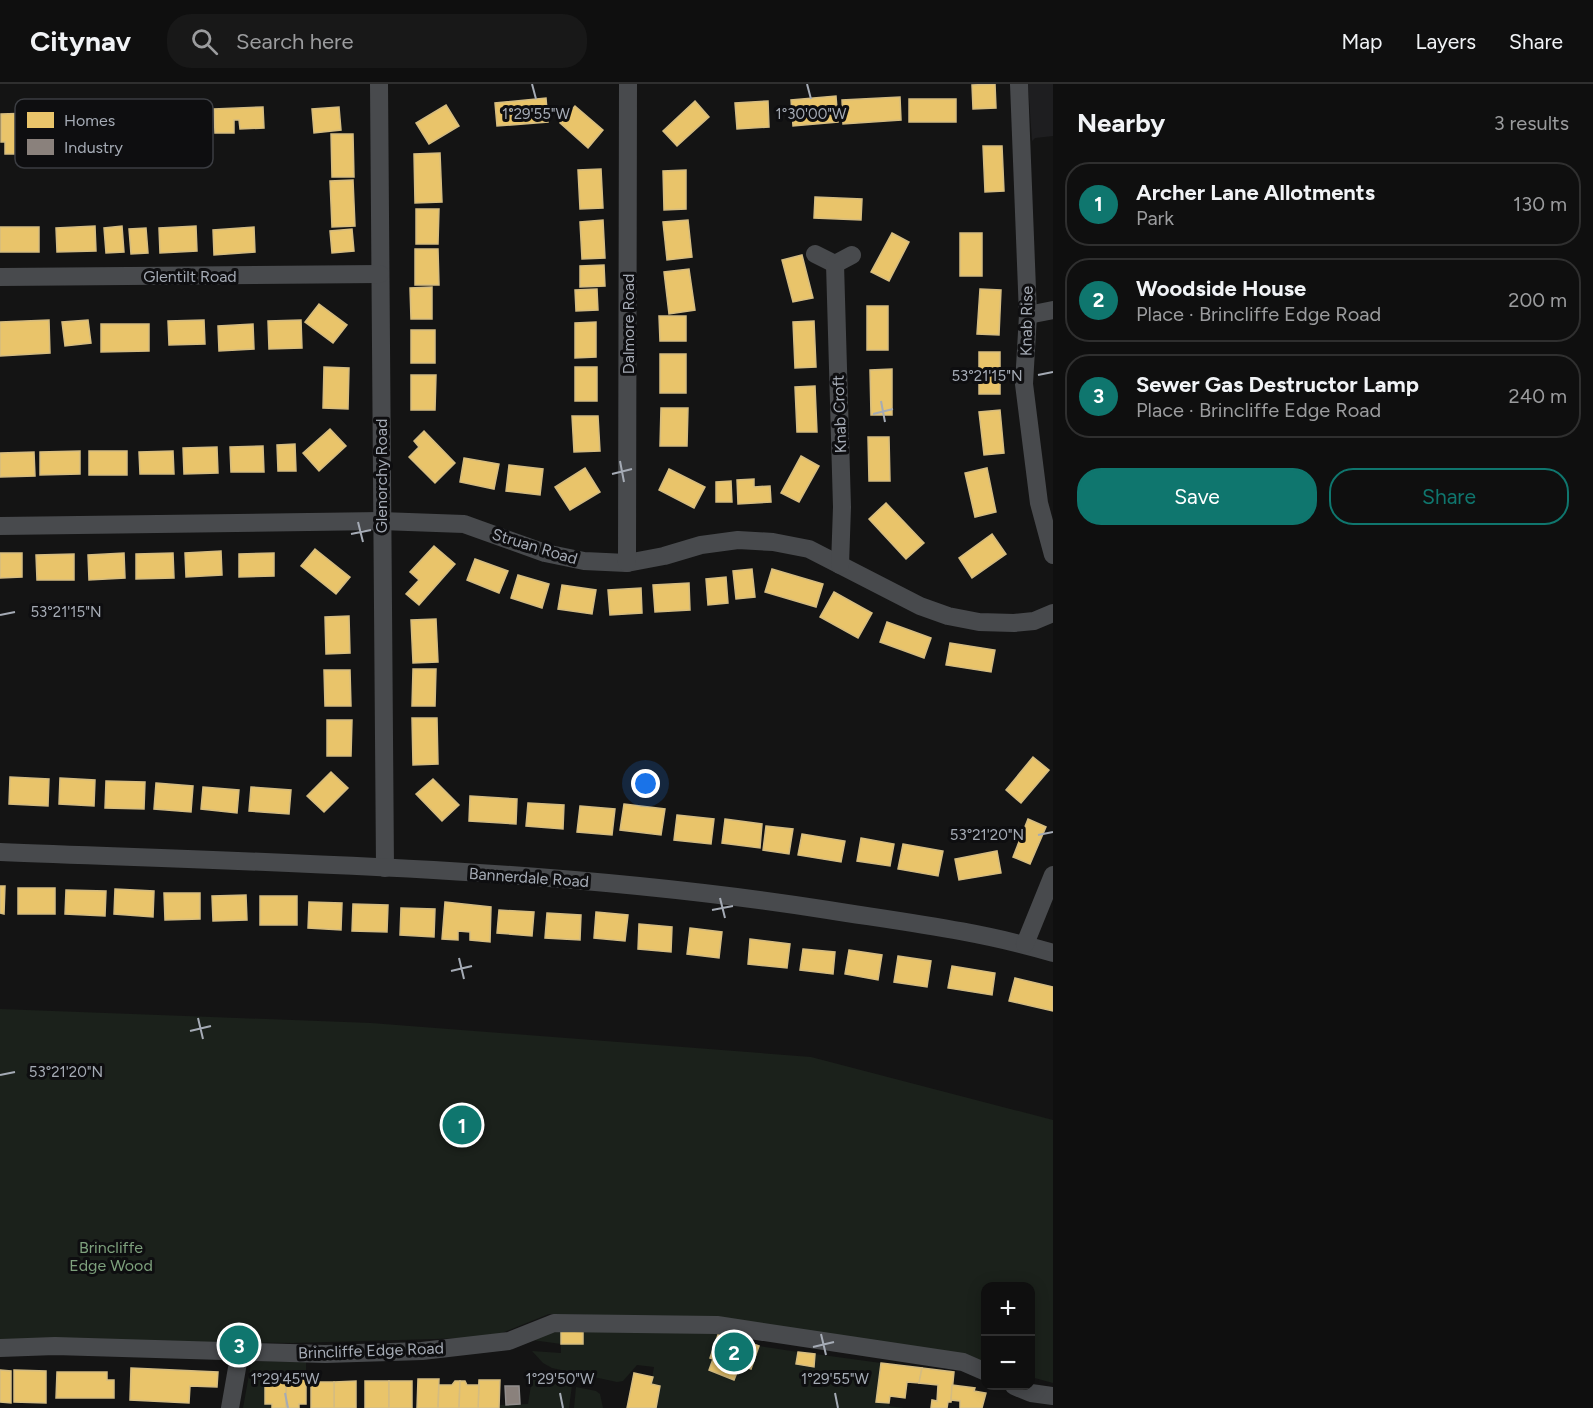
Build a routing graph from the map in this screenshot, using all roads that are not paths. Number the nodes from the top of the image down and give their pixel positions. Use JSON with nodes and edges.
{"nodes":[{"id":1,"x":379,"y":84,"type":"edge"},
{"id":2,"x":628,"y":84,"type":"edge"},
{"id":3,"x":1019,"y":84,"type":"edge"},
{"id":4,"x":815,"y":254,"type":"dead end"},
{"id":5,"x":852,"y":255,"type":"dead end"},
{"id":6,"x":835,"y":264,"type":"junction"},
{"id":7,"x":380,"y":274,"type":"junction"},
{"id":8,"x":0,"y":277,"type":"edge"},
{"id":9,"x":1053,"y":310,"type":"edge"},
{"id":10,"x":1028,"y":315,"type":"junction"},
{"id":11,"x":1046,"y":502,"type":"edge"},
{"id":12,"x":381,"y":521,"type":"junction"},
{"id":13,"x":0,"y":526,"type":"edge"},
{"id":14,"x":1053,"y":555,"type":"edge"},
{"id":15,"x":627,"y":563,"type":"junction"},
{"id":16,"x":840,"y":565,"type":"junction"},
{"id":17,"x":1052,"y":614,"type":"edge"},
{"id":18,"x":0,"y":852,"type":"edge"},
{"id":19,"x":385,"y":868,"type":"junction"},
{"id":20,"x":1053,"y":875,"type":"edge"},
{"id":21,"x":1025,"y":944,"type":"junction"},
{"id":22,"x":1053,"y":952,"type":"edge"},
{"id":23,"x":0,"y":1348,"type":"edge"},
{"id":24,"x":240,"y":1352,"type":"junction"},
{"id":25,"x":981,"y":1370,"type":"edge"},
{"id":26,"x":1024,"y":1390,"type":"edge"},
{"id":27,"x":1053,"y":1396,"type":"edge"},
{"id":28,"x":230,"y":1408,"type":"edge"}],
"edges":[{"from":1,"to":7,"type":"street","name":"Glenorchy Road"},
{"from":2,"to":15,"type":"street","name":"Dalmore Road"},
{"from":3,"to":10,"type":"street","name":"Knab Rise"},
{"from":4,"to":6,"type":"street"},
{"from":5,"to":6,"type":"street"},
{"from":6,"to":16,"type":"street","name":"Knab Croft"},
{"from":7,"to":8,"type":"street","name":"Glentilt Road"},
{"from":7,"to":12,"type":"street","name":"Glenorchy Road"},
{"from":9,"to":10,"type":"street"},
{"from":10,"to":11,"type":"street","name":"Knab Rise"},
{"from":11,"to":14,"type":"street","name":"Knab Rise"},
{"from":12,"to":13,"type":"street","name":"Struan Road"},
{"from":12,"to":15,"type":"street","name":"Struan Road"},
{"from":12,"to":19,"type":"street","name":"Glenorchy Road"},
{"from":15,"to":16,"type":"street","name":"Struan Road"},
{"from":16,"to":17,"type":"street","name":"Struan Road"},
{"from":18,"to":19,"type":"street","name":"Bannerdale Road"},
{"from":19,"to":21,"type":"street","name":"Bannerdale Road"},
{"from":20,"to":21,"type":"street"},
{"from":21,"to":22,"type":"street","name":"Bannerdale Road"},
{"from":23,"to":24,"type":"street","name":"Brincliffe Edge Road"},
{"from":24,"to":25,"type":"street","name":"Brincliffe Edge Road"},
{"from":24,"to":28,"type":"street"},
{"from":26,"to":27,"type":"street"}]}
